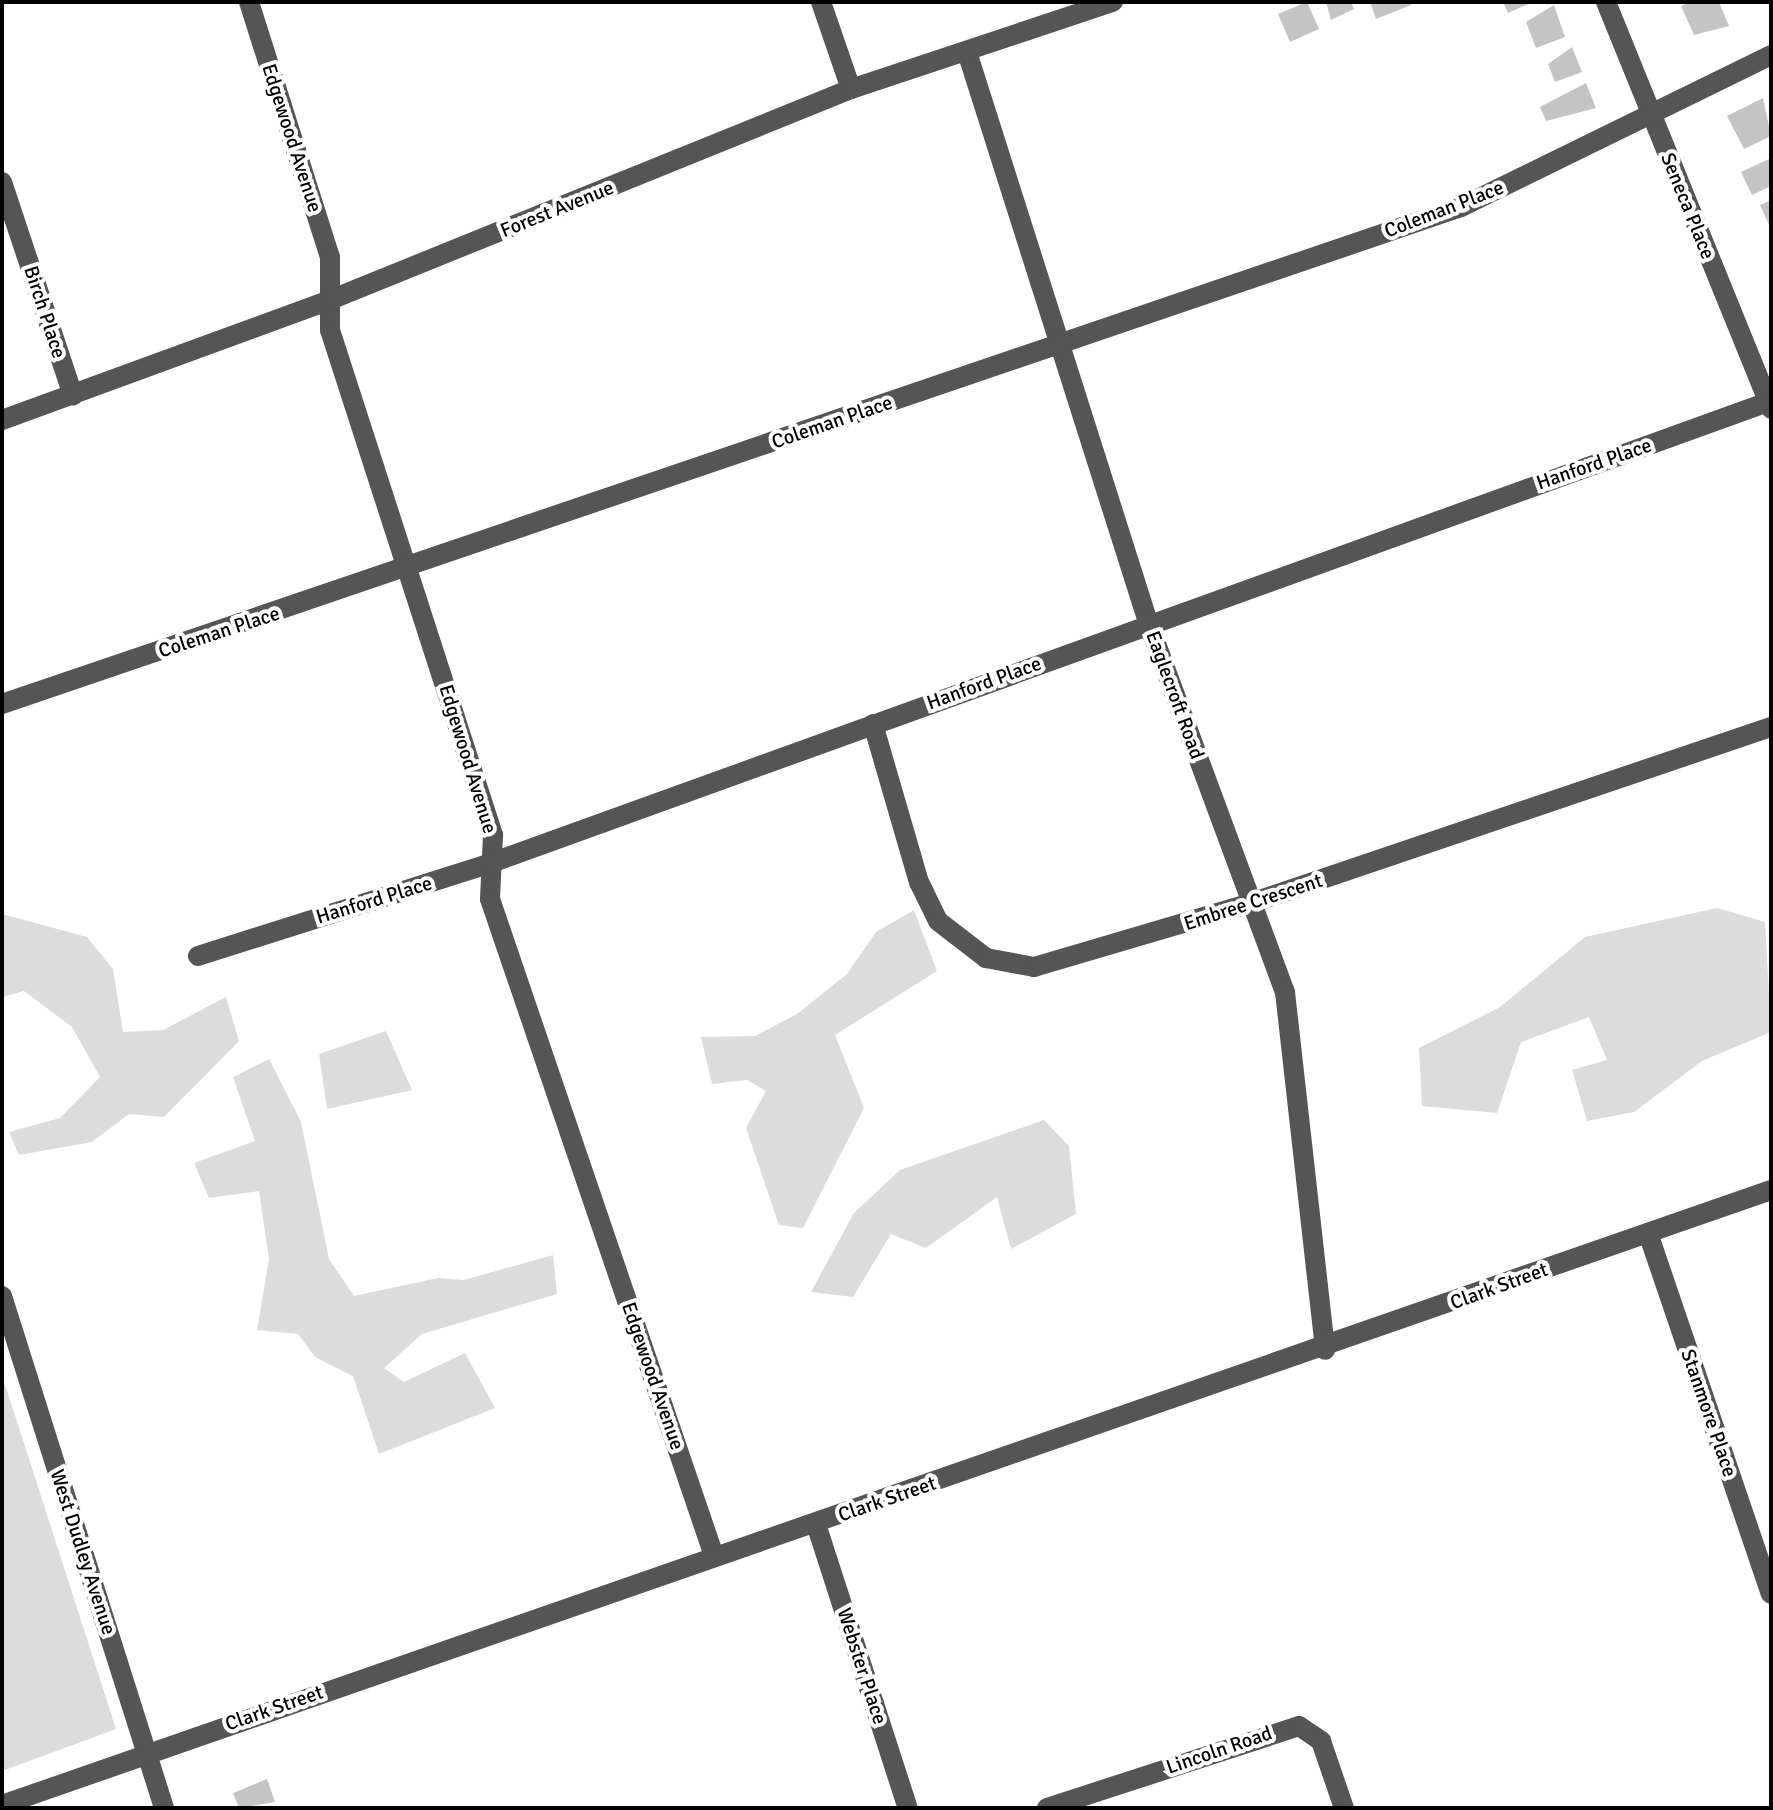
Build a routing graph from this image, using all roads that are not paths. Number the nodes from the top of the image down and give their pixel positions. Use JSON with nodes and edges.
{"nodes":[{"id":1,"x":249,"y":2,"type":"edge"},
{"id":2,"x":821,"y":2,"type":"edge"},
{"id":3,"x":1113,"y":2,"type":"edge"},
{"id":4,"x":1606,"y":2,"type":"edge"},
{"id":5,"x":967,"y":52,"type":"junction"},
{"id":6,"x":1771,"y":55,"type":"edge"},
{"id":7,"x":851,"y":89,"type":"junction"},
{"id":8,"x":1652,"y":115,"type":"junction"},
{"id":9,"x":2,"y":182,"type":"edge"},
{"id":10,"x":330,"y":300,"type":"junction"},
{"id":11,"x":1060,"y":342,"type":"junction"},
{"id":12,"x":73,"y":396,"type":"junction"},
{"id":13,"x":1770,"y":406,"type":"edge"},
{"id":14,"x":2,"y":420,"type":"edge"},
{"id":15,"x":409,"y":570,"type":"junction"},
{"id":16,"x":1148,"y":622,"type":"junction"},
{"id":17,"x":2,"y":704,"type":"edge"},
{"id":18,"x":873,"y":724,"type":"junction"},
{"id":19,"x":1771,"y":727,"type":"edge"},
{"id":20,"x":491,"y":863,"type":"junction"},
{"id":21,"x":1251,"y":903,"type":"junction"},
{"id":22,"x":198,"y":956,"type":"dead end"},
{"id":23,"x":1771,"y":1190,"type":"edge"},
{"id":24,"x":1648,"y":1233,"type":"junction"},
{"id":25,"x":2,"y":1296,"type":"edge"},
{"id":26,"x":1325,"y":1350,"type":"junction"},
{"id":27,"x":816,"y":1524,"type":"junction"},
{"id":28,"x":714,"y":1556,"type":"junction"},
{"id":29,"x":1771,"y":1594,"type":"edge"},
{"id":30,"x":147,"y":1752,"type":"junction"},
{"id":31,"x":2,"y":1805,"type":"edge"},
{"id":32,"x":164,"y":1808,"type":"edge"},
{"id":33,"x":908,"y":1808,"type":"edge"},
{"id":34,"x":1047,"y":1808,"type":"edge"},
{"id":35,"x":1344,"y":1808,"type":"edge"}],
"edges":[{"from":1,"to":10,"type":"street","name":"Edgewood Avenue"},
{"from":2,"to":7,"type":"street"},
{"from":3,"to":5,"type":"street","name":"Forest Avenue"},
{"from":4,"to":8,"type":"street","name":"Seneca Place"},
{"from":5,"to":7,"type":"street","name":"Forest Avenue"},
{"from":5,"to":11,"type":"street","name":"Eaglecroft Road"},
{"from":6,"to":8,"type":"street","name":"Coleman Place"},
{"from":7,"to":10,"type":"street","name":"Forest Avenue"},
{"from":8,"to":11,"type":"street","name":"Coleman Place"},
{"from":8,"to":13,"type":"street","name":"Seneca Place"},
{"from":9,"to":12,"type":"street","name":"Birch Place"},
{"from":10,"to":12,"type":"street","name":"Forest Avenue"},
{"from":10,"to":15,"type":"street","name":"Edgewood Avenue"},
{"from":11,"to":15,"type":"street","name":"Coleman Place"},
{"from":11,"to":16,"type":"street","name":"Eaglecroft Road"},
{"from":12,"to":14,"type":"street","name":"Forest Avenue"},
{"from":13,"to":16,"type":"street","name":"Hanford Place"},
{"from":15,"to":17,"type":"street","name":"Coleman Place"},
{"from":15,"to":20,"type":"street","name":"Edgewood Avenue"},
{"from":16,"to":18,"type":"street","name":"Hanford Place"},
{"from":16,"to":21,"type":"street","name":"Eaglecroft Road"},
{"from":18,"to":20,"type":"street","name":"Hanford Place"},
{"from":18,"to":21,"type":"street","name":"Embree Crescent"},
{"from":19,"to":21,"type":"street","name":"Embree Crescent"},
{"from":20,"to":22,"type":"street","name":"Hanford Place"},
{"from":20,"to":28,"type":"street","name":"Edgewood Avenue"},
{"from":21,"to":26,"type":"street","name":"Eaglecroft Road"},
{"from":23,"to":24,"type":"street","name":"Clark Street"},
{"from":24,"to":26,"type":"street","name":"Clark Street"},
{"from":24,"to":29,"type":"street","name":"Stanmore Place"},
{"from":25,"to":30,"type":"street","name":"West Dudley Avenue"},
{"from":26,"to":27,"type":"street","name":"Clark Street"},
{"from":27,"to":28,"type":"street","name":"Clark Street"},
{"from":27,"to":33,"type":"street","name":"Webster Place"},
{"from":28,"to":30,"type":"street","name":"Clark Street"},
{"from":30,"to":31,"type":"street","name":"Clark Street"},
{"from":30,"to":32,"type":"street","name":"West Dudley Avenue"},
{"from":34,"to":35,"type":"street","name":"Lincoln Road"}]}
